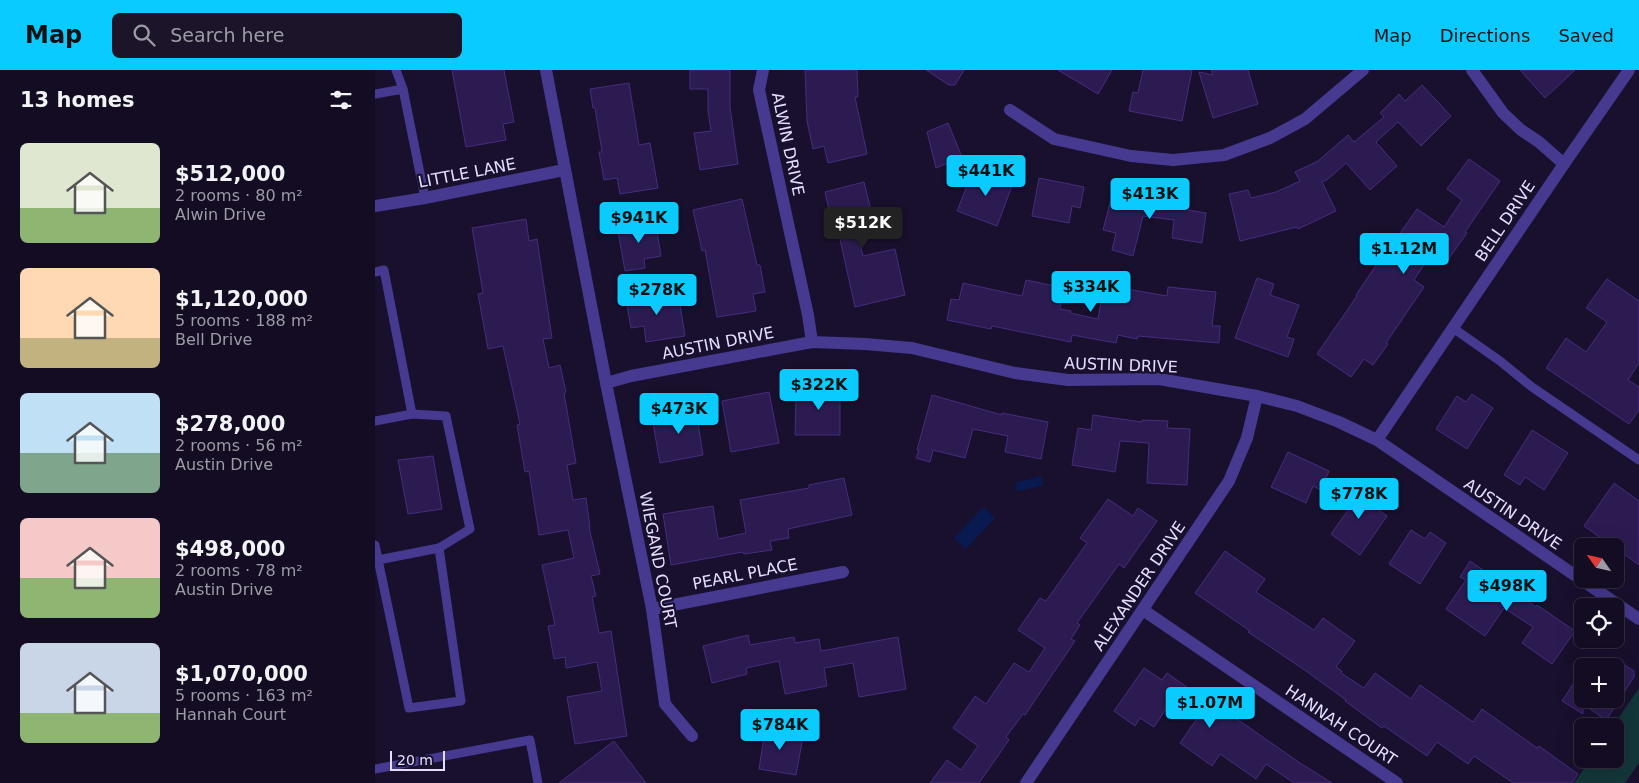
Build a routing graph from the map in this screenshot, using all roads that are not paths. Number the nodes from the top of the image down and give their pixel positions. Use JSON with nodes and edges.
{"nodes":[{"id":1,"x":396,"y":70,"type":"edge"},
{"id":2,"x":546,"y":70,"type":"edge"},
{"id":3,"x":763,"y":70,"type":"edge"},
{"id":4,"x":1363,"y":70,"type":"edge"},
{"id":5,"x":1472,"y":70,"type":"edge"},
{"id":6,"x":1629,"y":70,"type":"edge"},
{"id":7,"x":403,"y":89,"type":"junction"},
{"id":8,"x":375,"y":94,"type":"edge"},
{"id":9,"x":1010,"y":110,"type":"dead end"},
{"id":10,"x":1563,"y":164,"type":"junction"},
{"id":11,"x":564,"y":170,"type":"junction"},
{"id":12,"x":425,"y":198,"type":"junction"},
{"id":13,"x":375,"y":206,"type":"edge"},
{"id":14,"x":375,"y":272,"type":"edge"},
{"id":15,"x":1453,"y":328,"type":"junction"},
{"id":16,"x":813,"y":342,"type":"junction"},
{"id":17,"x":605,"y":383,"type":"junction"},
{"id":18,"x":1257,"y":396,"type":"junction"},
{"id":19,"x":412,"y":414,"type":"junction"},
{"id":20,"x":375,"y":421,"type":"edge"},
{"id":21,"x":1377,"y":440,"type":"junction"},
{"id":22,"x":1639,"y":460,"type":"edge"},
{"id":23,"x":375,"y":545,"type":"edge"},
{"id":24,"x":439,"y":548,"type":"junction"},
{"id":25,"x":378,"y":560,"type":"junction"},
{"id":26,"x":843,"y":572,"type":"dead end"},
{"id":27,"x":652,"y":609,"type":"junction"},
{"id":28,"x":1143,"y":610,"type":"junction"},
{"id":29,"x":1639,"y":619,"type":"edge"},
{"id":30,"x":691,"y":736,"type":"dead end"},
{"id":31,"x":375,"y":769,"type":"edge"},
{"id":32,"x":538,"y":783,"type":"edge"},
{"id":33,"x":1026,"y":783,"type":"edge"},
{"id":34,"x":1397,"y":783,"type":"edge"}],
"edges":[{"from":1,"to":7,"type":"lane"},
{"from":2,"to":11,"type":"street","name":"WIEGAND COURT"},
{"from":3,"to":16,"type":"street","name":"ALWIN DRIVE"},
{"from":4,"to":9,"type":"street"},
{"from":5,"to":10,"type":"street"},
{"from":6,"to":10,"type":"street","name":"BELL DRIVE"},
{"from":7,"to":8,"type":"lane"},
{"from":7,"to":12,"type":"lane"},
{"from":10,"to":15,"type":"street","name":"BELL DRIVE"},
{"from":11,"to":12,"type":"street","name":"LITTLE LANE"},
{"from":11,"to":17,"type":"street","name":"WIEGAND COURT"},
{"from":12,"to":13,"type":"street","name":"LITTLE LANE"},
{"from":14,"to":19,"type":"lane"},
{"from":15,"to":21,"type":"street","name":"BELL DRIVE"},
{"from":15,"to":22,"type":"lane"},
{"from":16,"to":17,"type":"street","name":"AUSTIN DRIVE"},
{"from":16,"to":18,"type":"street","name":"AUSTIN DRIVE"},
{"from":17,"to":27,"type":"street","name":"WIEGAND COURT"},
{"from":18,"to":21,"type":"street","name":"AUSTIN DRIVE"},
{"from":18,"to":28,"type":"street","name":"ALEXANDER DRIVE"},
{"from":19,"to":20,"type":"lane"},
{"from":19,"to":24,"type":"lane"},
{"from":21,"to":29,"type":"street","name":"AUSTIN DRIVE"},
{"from":23,"to":25,"type":"lane"},
{"from":24,"to":25,"type":"lane"},
{"from":24,"to":25,"type":"lane"},
{"from":26,"to":27,"type":"street","name":"PEARL PLACE"},
{"from":27,"to":30,"type":"street","name":"WIEGAND COURT"},
{"from":28,"to":33,"type":"street","name":"ALEXANDER DRIVE"},
{"from":28,"to":34,"type":"street","name":"HANNAH COURT"},
{"from":31,"to":32,"type":"lane"}]}
